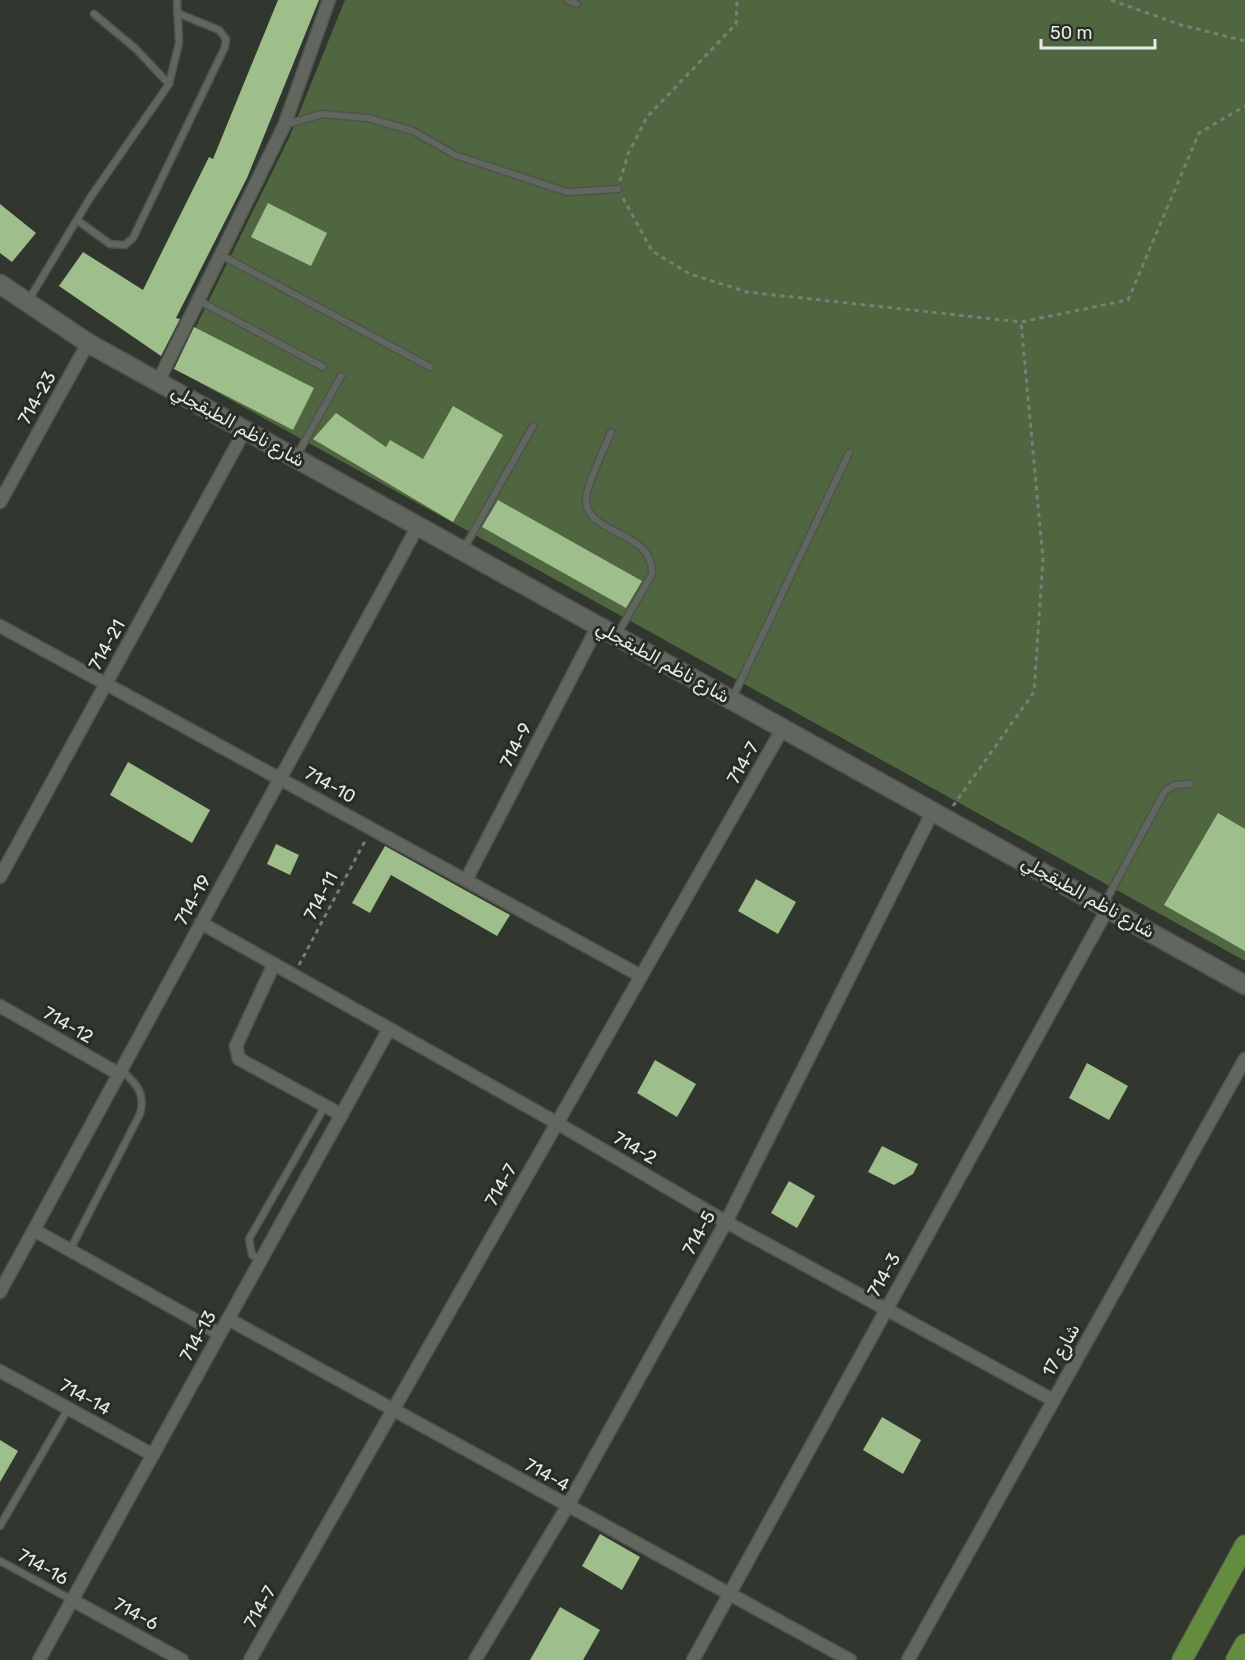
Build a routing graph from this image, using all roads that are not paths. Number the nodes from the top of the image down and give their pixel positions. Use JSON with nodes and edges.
{"nodes":[{"id":1,"x":177,"y":0,"type":"edge"},
{"id":2,"x":328,"y":0,"type":"edge"},
{"id":3,"x":567,"y":0,"type":"edge"},
{"id":4,"x":578,"y":4,"type":"dead end"},
{"id":5,"x":177,"y":13,"type":"junction"},
{"id":6,"x":94,"y":15,"type":"dead end"},
{"id":7,"x":169,"y":84,"type":"junction"},
{"id":8,"x":284,"y":126,"type":"junction"},
{"id":9,"x":618,"y":189,"type":"road end"},
{"id":10,"x":77,"y":220,"type":"junction"},
{"id":11,"x":220,"y":255,"type":"junction"},
{"id":12,"x":0,"y":284,"type":"edge"},
{"id":13,"x":0,"y":297,"type":"edge"},
{"id":14,"x":198,"y":300,"type":"junction"},
{"id":15,"x":25,"y":306,"type":"junction"},
{"id":16,"x":85,"y":340,"type":"junction"},
{"id":17,"x":322,"y":367,"type":"dead end"},
{"id":18,"x":430,"y":367,"type":"dead end"},
{"id":19,"x":341,"y":376,"type":"dead end"},
{"id":20,"x":158,"y":382,"type":"junction"},
{"id":21,"x":533,"y":426,"type":"dead end"},
{"id":22,"x":245,"y":430,"type":"junction"},
{"id":23,"x":611,"y":432,"type":"dead end"},
{"id":24,"x":849,"y":453,"type":"dead end"},
{"id":25,"x":295,"y":458,"type":"junction"},
{"id":26,"x":0,"y":502,"type":"edge"},
{"id":27,"x":418,"y":526,"type":"junction"},
{"id":28,"x":463,"y":550,"type":"junction"},
{"id":29,"x":0,"y":626,"type":"edge"},
{"id":30,"x":598,"y":626,"type":"junction"},
{"id":31,"x":617,"y":636,"type":"junction"},
{"id":32,"x":106,"y":684,"type":"junction"},
{"id":33,"x":732,"y":700,"type":"junction"},
{"id":34,"x":783,"y":728,"type":"junction"},
{"id":35,"x":280,"y":778,"type":"junction"},
{"id":36,"x":1190,"y":784,"type":"dead end"},
{"id":37,"x":939,"y":815,"type":"junction"},
{"id":38,"x":0,"y":877,"type":"edge"},
{"id":39,"x":466,"y":880,"type":"junction"},
{"id":40,"x":1105,"y":907,"type":"junction"},
{"id":41,"x":201,"y":923,"type":"junction"},
{"id":42,"x":274,"y":964,"type":"junction"},
{"id":43,"x":641,"y":976,"type":"junction"},
{"id":44,"x":1245,"y":985,"type":"edge"},
{"id":45,"x":0,"y":1006,"type":"edge"},
{"id":46,"x":389,"y":1029,"type":"junction"},
{"id":47,"x":1245,"y":1059,"type":"edge"},
{"id":48,"x":120,"y":1072,"type":"junction"},
{"id":49,"x":325,"y":1106,"type":"junction"},
{"id":50,"x":342,"y":1115,"type":"junction"},
{"id":51,"x":557,"y":1123,"type":"junction"},
{"id":52,"x":726,"y":1222,"type":"junction"},
{"id":53,"x":34,"y":1230,"type":"junction"},
{"id":54,"x":70,"y":1250,"type":"junction"},
{"id":55,"x":261,"y":1261,"type":"junction"},
{"id":56,"x":0,"y":1292,"type":"edge"},
{"id":57,"x":887,"y":1308,"type":"junction"},
{"id":58,"x":228,"y":1319,"type":"junction"},
{"id":59,"x":220,"y":1334,"type":"junction"},
{"id":60,"x":0,"y":1371,"type":"edge"},
{"id":61,"x":1053,"y":1401,"type":"junction"},
{"id":62,"x":68,"y":1409,"type":"junction"},
{"id":63,"x":393,"y":1410,"type":"junction"},
{"id":64,"x":153,"y":1455,"type":"junction"},
{"id":65,"x":567,"y":1507,"type":"junction"},
{"id":66,"x":0,"y":1526,"type":"edge"},
{"id":67,"x":1245,"y":1545,"type":"edge"},
{"id":68,"x":0,"y":1561,"type":"edge"},
{"id":69,"x":729,"y":1594,"type":"junction"},
{"id":70,"x":72,"y":1600,"type":"junction"},
{"id":71,"x":1245,"y":1644,"type":"edge"},
{"id":72,"x":39,"y":1660,"type":"edge"},
{"id":73,"x":182,"y":1660,"type":"edge"},
{"id":74,"x":250,"y":1660,"type":"edge"},
{"id":75,"x":475,"y":1660,"type":"edge"},
{"id":76,"x":693,"y":1660,"type":"edge"},
{"id":77,"x":850,"y":1660,"type":"edge"},
{"id":78,"x":908,"y":1660,"type":"edge"},
{"id":79,"x":1182,"y":1660,"type":"edge"},
{"id":80,"x":1236,"y":1660,"type":"edge"}],
"edges":[{"from":1,"to":5,"type":"lane"},
{"from":2,"to":8,"type":"street"},
{"from":3,"to":4,"type":"lane"},
{"from":5,"to":7,"type":"lane"},
{"from":5,"to":10,"type":"lane"},
{"from":6,"to":7,"type":"lane"},
{"from":7,"to":10,"type":"lane"},
{"from":8,"to":9,"type":"lane"},
{"from":8,"to":11,"type":"street"},
{"from":10,"to":15,"type":"lane"},
{"from":11,"to":14,"type":"street"},
{"from":11,"to":18,"type":"lane"},
{"from":12,"to":15,"type":"main road","name":"شارع ناظم الطبقجلي"},
{"from":13,"to":15,"type":"main road","name":"شارع ناظم الطبقجلي"},
{"from":14,"to":17,"type":"lane"},
{"from":14,"to":20,"type":"street"},
{"from":15,"to":16,"type":"main road","name":"شارع ناظم الطبقجلي"},
{"from":16,"to":20,"type":"main road","name":"شارع ناظم الطبقجلي"},
{"from":16,"to":26,"type":"street","name":"714-23"},
{"from":19,"to":25,"type":"lane"},
{"from":20,"to":22,"type":"main road","name":"شارع ناظم الطبقجلي"},
{"from":21,"to":28,"type":"lane"},
{"from":22,"to":25,"type":"main road","name":"شارع ناظم الطبقجلي"},
{"from":22,"to":32,"type":"street","name":"714-21"},
{"from":23,"to":31,"type":"lane"},
{"from":24,"to":33,"type":"lane"},
{"from":25,"to":27,"type":"main road","name":"شارع ناظم الطبقجلي"},
{"from":27,"to":28,"type":"main road","name":"شارع ناظم الطبقجلي"},
{"from":27,"to":35,"type":"street","name":"714-19"},
{"from":28,"to":30,"type":"main road","name":"شارع ناظم الطبقجلي"},
{"from":29,"to":32,"type":"street","name":"714-10"},
{"from":30,"to":31,"type":"main road","name":"شارع ناظم الطبقجلي"},
{"from":30,"to":39,"type":"street","name":"714-9"},
{"from":31,"to":33,"type":"main road","name":"شارع ناظم الطبقجلي"},
{"from":32,"to":35,"type":"street","name":"714-10"},
{"from":32,"to":38,"type":"street","name":"714-21"},
{"from":33,"to":34,"type":"main road","name":"شارع ناظم الطبقجلي"},
{"from":34,"to":37,"type":"main road","name":"شارع ناظم الطبقجلي"},
{"from":34,"to":43,"type":"street","name":"714-7"},
{"from":35,"to":39,"type":"street","name":"714-10"},
{"from":35,"to":41,"type":"street","name":"714-19"},
{"from":36,"to":40,"type":"lane"},
{"from":37,"to":40,"type":"main road","name":"شارع ناظم الطبقجلي"},
{"from":37,"to":52,"type":"street","name":"714-5"},
{"from":39,"to":43,"type":"street","name":"714-10"},
{"from":40,"to":44,"type":"main road","name":"شارع ناظم الطبقجلي"},
{"from":40,"to":57,"type":"street","name":"714-3"},
{"from":41,"to":42,"type":"street","name":"714-2"},
{"from":41,"to":48,"type":"street","name":"714-19"},
{"from":42,"to":46,"type":"street","name":"714-2"},
{"from":42,"to":49,"type":"street"},
{"from":43,"to":51,"type":"street","name":"714-7"},
{"from":45,"to":48,"type":"street","name":"714-12"},
{"from":46,"to":50,"type":"street","name":"714-13"},
{"from":46,"to":51,"type":"street","name":"714-2"},
{"from":47,"to":61,"type":"street","name":"شارع 17"},
{"from":48,"to":53,"type":"street","name":"714-19"},
{"from":48,"to":54,"type":"lane"},
{"from":49,"to":50,"type":"street"},
{"from":49,"to":55,"type":"lane"},
{"from":50,"to":55,"type":"street","name":"714-13"},
{"from":51,"to":52,"type":"street","name":"714-2"},
{"from":51,"to":63,"type":"street","name":"714-7"},
{"from":52,"to":57,"type":"street","name":"714-2"},
{"from":52,"to":65,"type":"street","name":"714-5"},
{"from":53,"to":54,"type":"street"},
{"from":53,"to":56,"type":"street","name":"714-19"},
{"from":54,"to":59,"type":"street"},
{"from":55,"to":58,"type":"street","name":"714-13"},
{"from":57,"to":61,"type":"street","name":"714-2"},
{"from":57,"to":69,"type":"street","name":"714-3"},
{"from":58,"to":59,"type":"street","name":"714-13"},
{"from":58,"to":63,"type":"street","name":"714-4"},
{"from":59,"to":64,"type":"street","name":"714-13"},
{"from":60,"to":62,"type":"street","name":"714-14"},
{"from":61,"to":78,"type":"street","name":"شارع 17"},
{"from":62,"to":64,"type":"street","name":"714-14"},
{"from":62,"to":66,"type":"lane"},
{"from":63,"to":65,"type":"street","name":"714-4"},
{"from":63,"to":74,"type":"street","name":"714-7"},
{"from":64,"to":70,"type":"street","name":"714-13"},
{"from":65,"to":69,"type":"street","name":"714-4"},
{"from":65,"to":75,"type":"street","name":"714-5"},
{"from":67,"to":79,"type":"main road"},
{"from":68,"to":70,"type":"lane","name":"714-16"},
{"from":69,"to":76,"type":"street","name":"714-3"},
{"from":69,"to":77,"type":"street","name":"714-4"},
{"from":70,"to":72,"type":"street","name":"714-13"},
{"from":70,"to":73,"type":"street","name":"714-6"},
{"from":71,"to":80,"type":"main road"}]}
